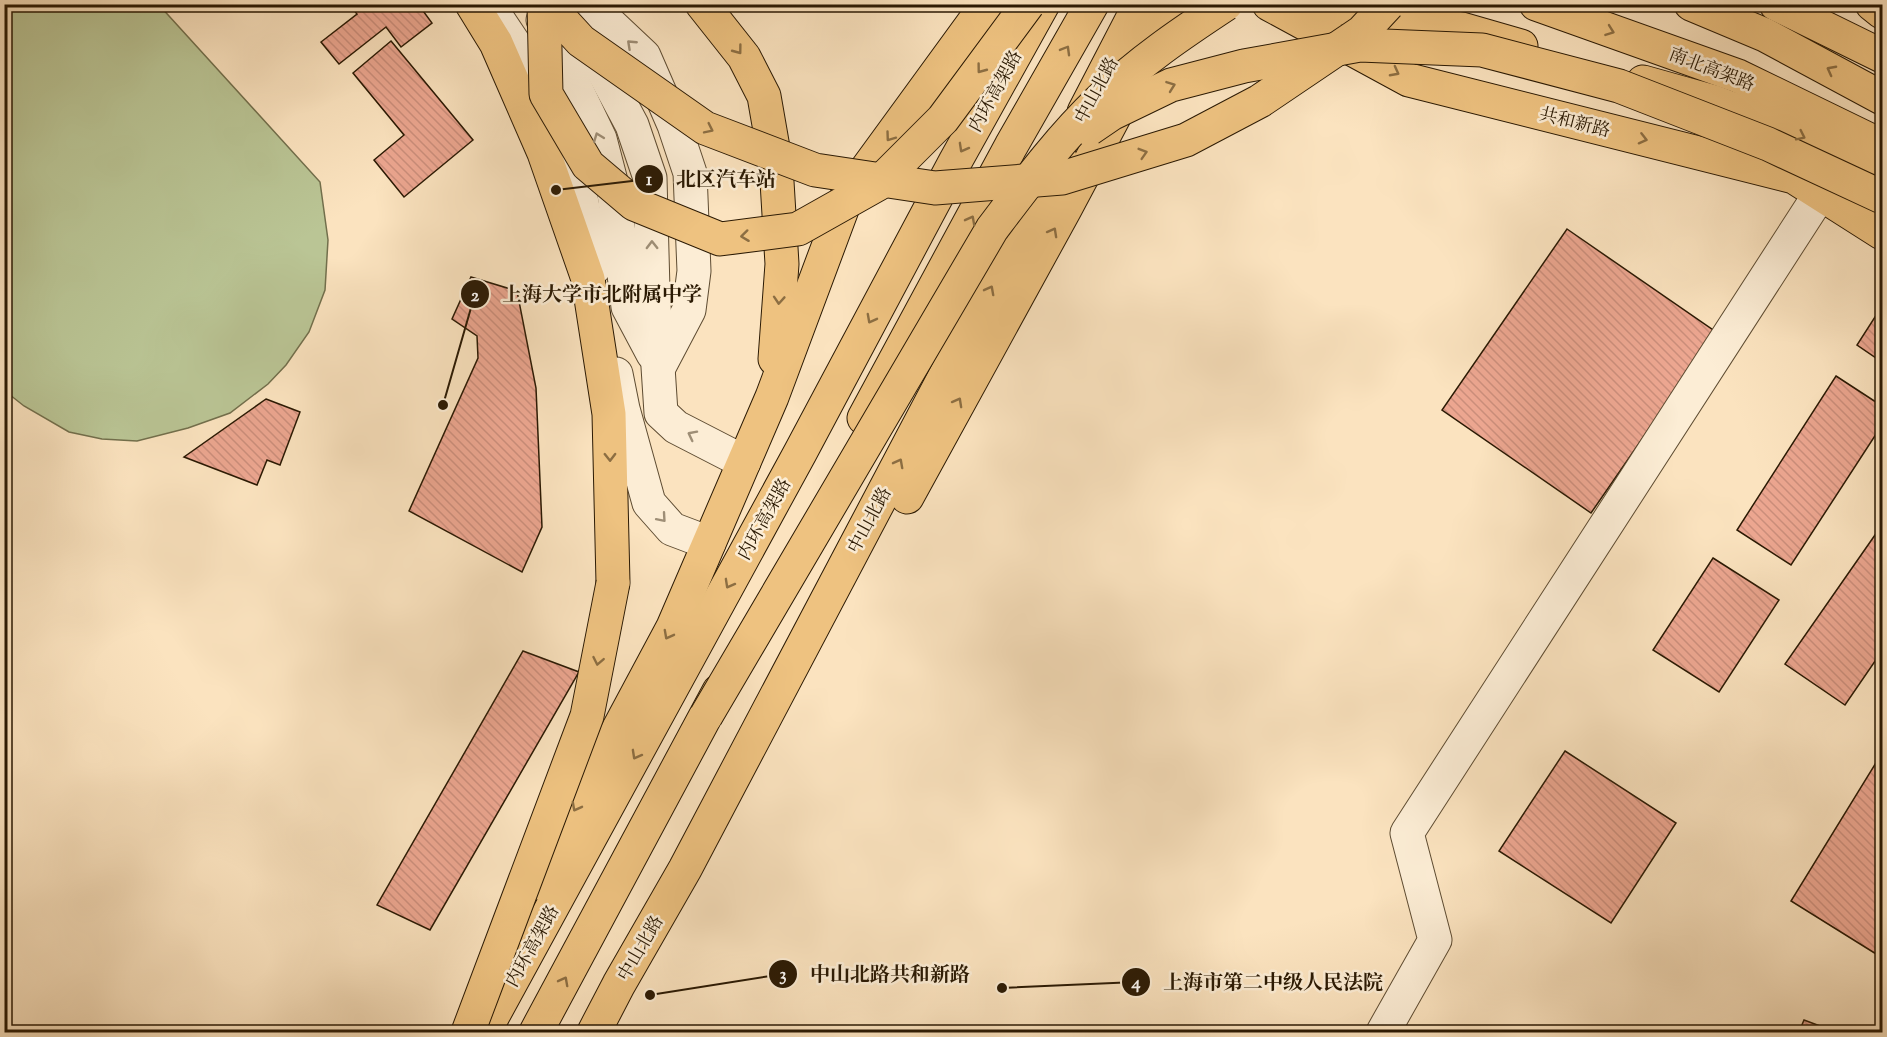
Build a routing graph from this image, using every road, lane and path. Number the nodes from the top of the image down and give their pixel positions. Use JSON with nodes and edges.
{"nodes":[{"id":1,"x":472,"y":4,"type":"edge"},
{"id":2,"x":488,"y":4,"type":"edge"},
{"id":3,"x":536,"y":4,"type":"edge"},
{"id":4,"x":545,"y":4,"type":"edge"},
{"id":5,"x":565,"y":4,"type":"edge"},
{"id":6,"x":571,"y":4,"type":"edge"},
{"id":7,"x":702,"y":4,"type":"edge"},
{"id":8,"x":987,"y":4,"type":"edge"},
{"id":9,"x":1028,"y":4,"type":"edge"},
{"id":10,"x":1043,"y":4,"type":"edge"},
{"id":11,"x":1092,"y":4,"type":"edge"},
{"id":12,"x":1140,"y":4,"type":"edge"},
{"id":13,"x":1174,"y":4,"type":"edge"},
{"id":14,"x":1226,"y":4,"type":"edge"},
{"id":15,"x":1269,"y":4,"type":"edge"},
{"id":16,"x":1320,"y":4,"type":"edge"},
{"id":17,"x":1388,"y":4,"type":"edge"},
{"id":18,"x":1536,"y":4,"type":"edge"},
{"id":19,"x":1691,"y":4,"type":"edge"},
{"id":20,"x":1776,"y":4,"type":"edge"},
{"id":21,"x":1872,"y":4,"type":"edge"},
{"id":22,"x":1882,"y":12,"type":"edge"},
{"id":23,"x":1882,"y":56,"type":"edge"},
{"id":24,"x":1882,"y":98,"type":"edge"},
{"id":25,"x":1714,"y":102,"type":"junction"},
{"id":26,"x":1882,"y":146,"type":"edge"},
{"id":27,"x":1048,"y":157,"type":"junction"},
{"id":28,"x":1882,"y":178,"type":"edge"},
{"id":29,"x":1807,"y":186,"type":"junction"},
{"id":30,"x":1882,"y":197,"type":"edge"},
{"id":31,"x":1882,"y":233,"type":"edge"},
{"id":32,"x":659,"y":367,"type":"junction"},
{"id":33,"x":772,"y":397,"type":"junction"},
{"id":34,"x":744,"y":462,"type":"junction"},
{"id":35,"x":709,"y":543,"type":"junction"},
{"id":36,"x":706,"y":716,"type":"junction"},
{"id":37,"x":685,"y":869,"type":"junction"},
{"id":38,"x":456,"y":1032,"type":"edge"},
{"id":39,"x":468,"y":1032,"type":"edge"},
{"id":40,"x":484,"y":1032,"type":"edge"},
{"id":41,"x":536,"y":1032,"type":"edge"},
{"id":42,"x":594,"y":1032,"type":"edge"},
{"id":43,"x":1383,"y":1032,"type":"edge"}],
"edges":[{"from":1,"to":39,"type":"main road","one_way":true,"bridge":true},
{"from":2,"to":35,"type":"lane","one_way":true},
{"from":32,"to":3,"type":"lane","one_way":true},
{"from":9,"to":4,"type":"main road","one_way":true,"bridge":true},
{"from":4,"to":17,"type":"main road","one_way":true,"bridge":true},
{"from":32,"to":5,"type":"lane","one_way":true},
{"from":32,"to":6,"type":"lane","one_way":true},
{"from":7,"to":33,"type":"main road","one_way":true},
{"from":8,"to":33,"type":"main road","one_way":true},
{"from":10,"to":40,"type":"main road","name":"内环高架路","one_way":true},
{"from":36,"to":11,"type":"main road","one_way":true,"bridge":true},
{"from":37,"to":12,"type":"main road","name":"中山北路","one_way":true},
{"from":37,"to":13,"type":"main road","one_way":true},
{"from":14,"to":27,"type":"main road","bridge":true},
{"from":15,"to":29,"type":"main road","name":"共和新路","one_way":true},
{"from":16,"to":25,"type":"main road"},
{"from":18,"to":26,"type":"main road","name":"南北高架路","one_way":true},
{"from":24,"to":19,"type":"main road","one_way":true},
{"from":20,"to":23,"type":"main road"},
{"from":21,"to":22,"type":"main road"},
{"from":25,"to":28,"type":"main road","one_way":true},
{"from":25,"to":29,"type":"main road"},
{"from":27,"to":30,"type":"main road","one_way":true,"bridge":true},
{"from":27,"to":36,"type":"main road","bridge":true},
{"from":29,"to":31,"type":"main road","name":"共和新路"},
{"from":29,"to":43,"type":"lane"},
{"from":34,"to":32,"type":"lane","one_way":true},
{"from":33,"to":34,"type":"main road"},
{"from":34,"to":35,"type":"main road"},
{"from":35,"to":38,"type":"main road","one_way":true},
{"from":41,"to":36,"type":"main road","one_way":true},
{"from":37,"to":42,"type":"main road","name":"中山北路"}]}
